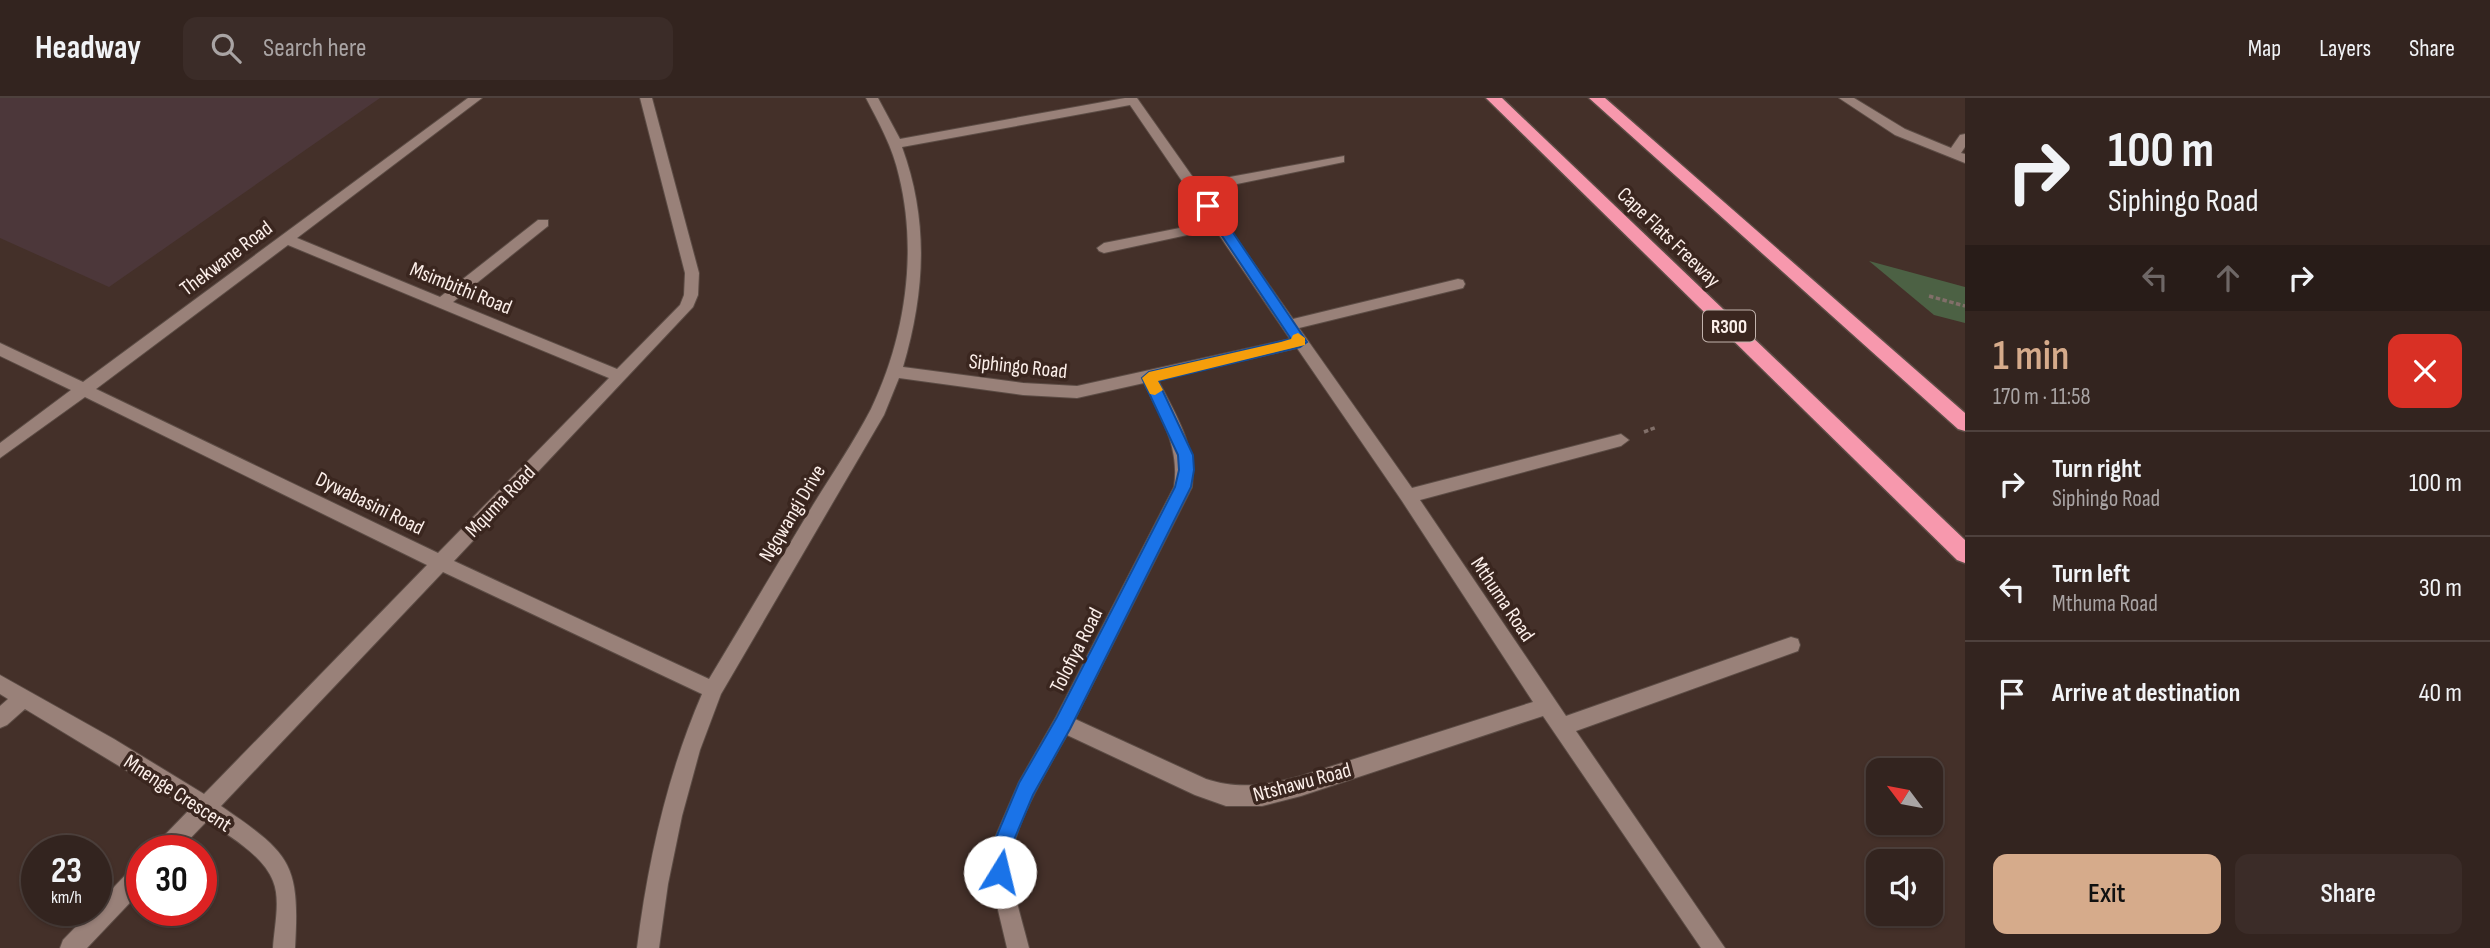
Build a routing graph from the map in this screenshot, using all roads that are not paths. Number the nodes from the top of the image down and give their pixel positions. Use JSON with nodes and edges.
{"nodes":[{"id":1,"x":476,"y":98,"type":"edge"},
{"id":2,"x":646,"y":98,"type":"edge"},
{"id":3,"x":872,"y":98,"type":"edge"},
{"id":4,"x":1493,"y":98,"type":"edge"},
{"id":5,"x":1596,"y":98,"type":"edge"},
{"id":6,"x":1845,"y":98,"type":"edge"},
{"id":7,"x":1132,"y":99,"type":"edge"},
{"id":8,"x":1965,"y":138,"type":"edge"},
{"id":9,"x":896,"y":145,"type":"junction"},
{"id":10,"x":1959,"y":156,"type":"edge"},
{"id":11,"x":1339,"y":159,"type":"dead end"},
{"id":12,"x":1196,"y":188,"type":"junction"},
{"id":13,"x":543,"y":223,"type":"dead end"},
{"id":14,"x":1220,"y":224,"type":"junction"},
{"id":15,"x":286,"y":239,"type":"junction"},
{"id":16,"x":1104,"y":248,"type":"dead end"},
{"id":17,"x":1458,"y":284,"type":"dead end"},
{"id":18,"x":442,"y":303,"type":"junction"},
{"id":19,"x":1289,"y":325,"type":"junction"},
{"id":20,"x":1300,"y":342,"type":"junction"},
{"id":21,"x":0,"y":349,"type":"edge"},
{"id":22,"x":895,"y":372,"type":"junction"},
{"id":23,"x":620,"y":376,"type":"junction"},
{"id":24,"x":1149,"y":378,"type":"junction"},
{"id":25,"x":84,"y":389,"type":"junction"},
{"id":26,"x":1965,"y":424,"type":"edge"},
{"id":27,"x":1621,"y":440,"type":"dead end"},
{"id":28,"x":0,"y":452,"type":"edge"},
{"id":29,"x":1408,"y":496,"type":"junction"},
{"id":30,"x":1965,"y":554,"type":"edge"},
{"id":31,"x":441,"y":563,"type":"junction"},
{"id":32,"x":1791,"y":645,"type":"dead end"},
{"id":33,"x":0,"y":684,"type":"edge"},
{"id":34,"x":713,"y":690,"type":"junction"},
{"id":35,"x":23,"y":698,"type":"junction"},
{"id":36,"x":1547,"y":706,"type":"junction"},
{"id":37,"x":0,"y":719,"type":"edge"},
{"id":38,"x":1063,"y":723,"type":"junction"},
{"id":39,"x":1561,"y":727,"type":"junction"},
{"id":40,"x":206,"y":807,"type":"junction"},
{"id":41,"x":179,"y":835,"type":"edge"},
{"id":42,"x":126,"y":891,"type":"edge"},
{"id":43,"x":71,"y":948,"type":"edge"},
{"id":44,"x":284,"y":948,"type":"edge"},
{"id":45,"x":648,"y":948,"type":"edge"},
{"id":46,"x":1018,"y":948,"type":"edge"},
{"id":47,"x":1714,"y":948,"type":"edge"}],
"edges":[{"from":1,"to":15,"type":"street","name":"Thekwane Road"},
{"from":2,"to":23,"type":"street","name":"Mquma Road"},
{"from":3,"to":9,"type":"street","name":"Ngqwangi Drive"},
{"from":4,"to":30,"type":"highway","name":"Cape Flats Freeway","number":"R300"},
{"from":5,"to":26,"type":"highway"},
{"from":6,"to":10,"type":"street"},
{"from":7,"to":9,"type":"street"},
{"from":7,"to":12,"type":"street","name":"Mthuma Road"},
{"from":8,"to":10,"type":"street"},
{"from":9,"to":22,"type":"street","name":"Ngqwangi Drive"},
{"from":11,"to":12,"type":"street"},
{"from":12,"to":14,"type":"street","name":"Mthuma Road"},
{"from":13,"to":18,"type":"street"},
{"from":14,"to":16,"type":"street"},
{"from":14,"to":19,"type":"street","name":"Mthuma Road"},
{"from":15,"to":18,"type":"street","name":"Msimbithi Road"},
{"from":15,"to":25,"type":"street","name":"Thekwane Road"},
{"from":17,"to":19,"type":"street"},
{"from":18,"to":23,"type":"street","name":"Msimbithi Road"},
{"from":19,"to":20,"type":"street","name":"Mthuma Road"},
{"from":20,"to":24,"type":"street","name":"Siphingo Road"},
{"from":20,"to":29,"type":"street","name":"Mthuma Road"},
{"from":21,"to":25,"type":"street","name":"Dywabasini Road"},
{"from":22,"to":24,"type":"street","name":"Siphingo Road"},
{"from":22,"to":34,"type":"street","name":"Ngqwangi Drive"},
{"from":23,"to":31,"type":"street","name":"Mquma Road"},
{"from":24,"to":38,"type":"street","name":"Tolofiya Road"},
{"from":25,"to":28,"type":"street","name":"Thekwane Road"},
{"from":25,"to":31,"type":"street","name":"Dywabasini Road"},
{"from":27,"to":29,"type":"street"},
{"from":29,"to":36,"type":"street","name":"Mthuma Road"},
{"from":31,"to":34,"type":"street","name":"Dywabasini Road"},
{"from":31,"to":40,"type":"street","name":"Mquma Road"},
{"from":32,"to":39,"type":"street"},
{"from":33,"to":35,"type":"street","name":"Mnenge Crescent"},
{"from":34,"to":45,"type":"street","name":"Ngqwangi Drive"},
{"from":35,"to":37,"type":"street"},
{"from":35,"to":40,"type":"street","name":"Mnenge Crescent"},
{"from":36,"to":38,"type":"street","name":"Ntshawu Road"},
{"from":36,"to":39,"type":"street","name":"Mthuma Road"},
{"from":38,"to":46,"type":"street","name":"Tolofiya Road"},
{"from":39,"to":47,"type":"street","name":"Mthuma Road"},
{"from":40,"to":41,"type":"street","name":"Mquma Road"},
{"from":40,"to":44,"type":"street","name":"Mnenge Crescent"},
{"from":42,"to":43,"type":"street"}]}
